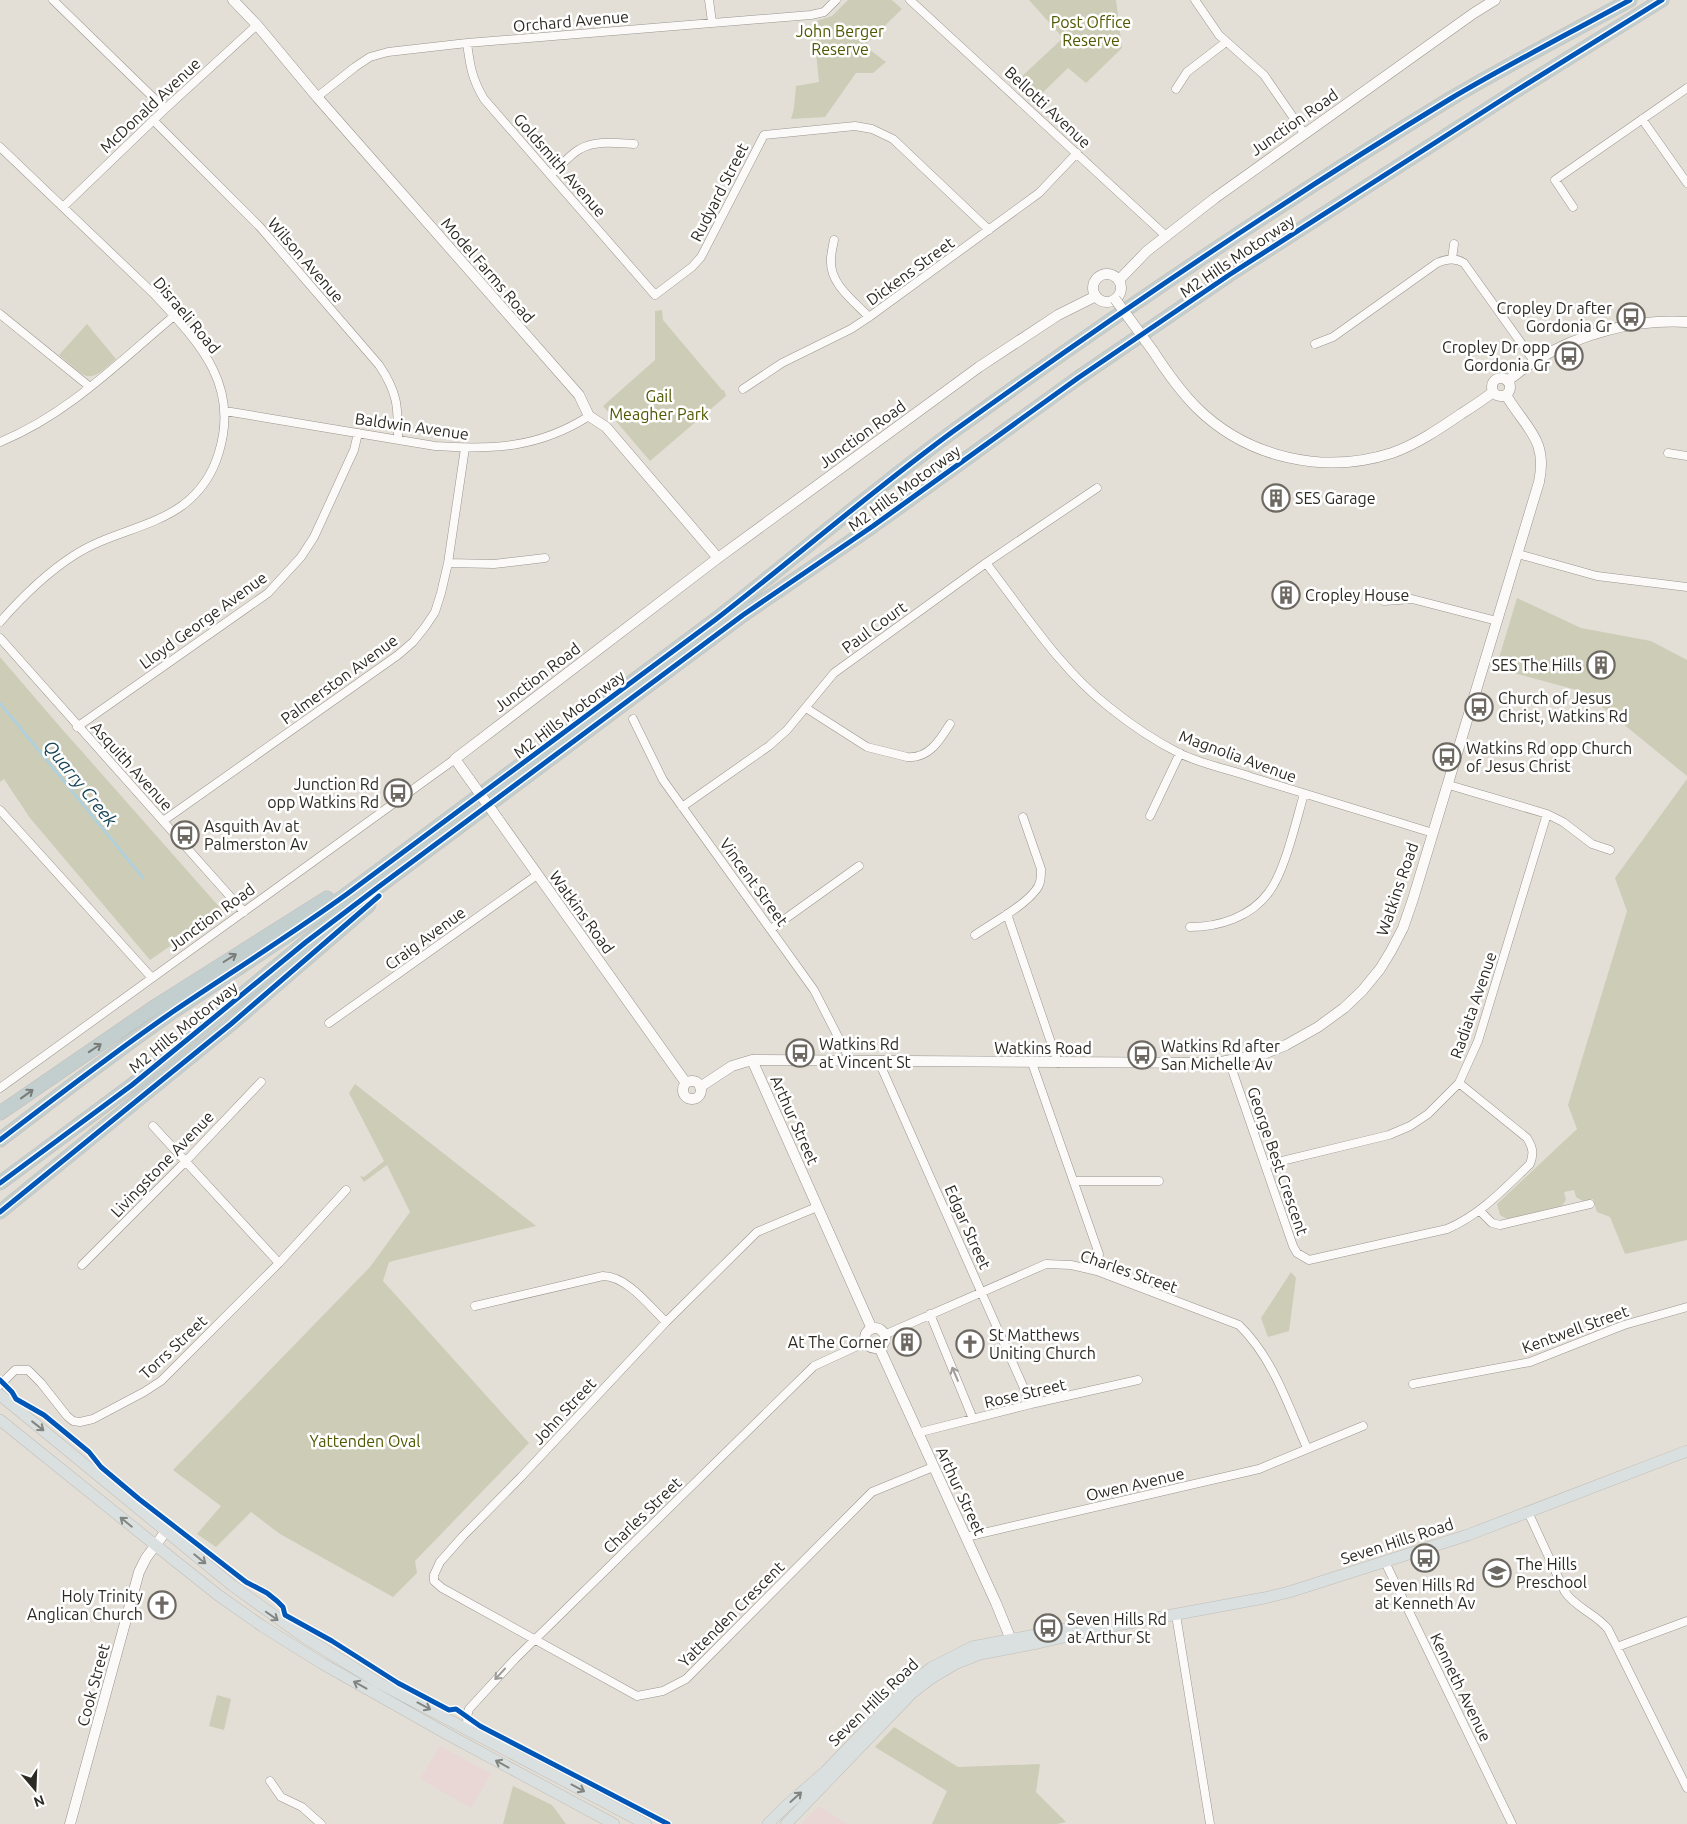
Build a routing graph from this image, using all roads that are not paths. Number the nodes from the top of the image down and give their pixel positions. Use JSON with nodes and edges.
{"nodes":[{"id":1,"x":53,"y":0,"type":"edge"},
{"id":2,"x":233,"y":0,"type":"edge"},
{"id":3,"x":708,"y":0,"type":"edge"},
{"id":4,"x":836,"y":0,"type":"edge"},
{"id":5,"x":910,"y":0,"type":"edge"},
{"id":6,"x":1195,"y":0,"type":"edge"},
{"id":7,"x":1630,"y":0,"type":"edge"},
{"id":8,"x":1662,"y":0,"type":"edge"},
{"id":9,"x":1489,"y":2,"type":"edge"},
{"id":10,"x":712,"y":22,"type":"junction"},
{"id":11,"x":257,"y":25,"type":"junction"},
{"id":12,"x":1226,"y":42,"type":"junction"},
{"id":13,"x":467,"y":43,"type":"junction"},
{"id":14,"x":1687,"y":88,"type":"edge"},
{"id":15,"x":1176,"y":89,"type":"dead end"},
{"id":16,"x":317,"y":97,"type":"junction"},
{"id":17,"x":165,"y":109,"type":"junction"},
{"id":18,"x":1642,"y":119,"type":"junction"},
{"id":19,"x":153,"y":120,"type":"junction"},
{"id":20,"x":1304,"y":133,"type":"junction"},
{"id":21,"x":634,"y":144,"type":"dead end"},
{"id":22,"x":0,"y":148,"type":"edge"},
{"id":23,"x":1077,"y":153,"type":"junction"},
{"id":24,"x":551,"y":175,"type":"junction"},
{"id":25,"x":1687,"y":183,"type":"edge"},
{"id":26,"x":63,"y":206,"type":"junction"},
{"id":27,"x":1573,"y":207,"type":"dead end"},
{"id":28,"x":989,"y":230,"type":"junction"},
{"id":29,"x":1166,"y":236,"type":"junction"},
{"id":30,"x":834,"y":240,"type":"dead end"},
{"id":31,"x":1454,"y":244,"type":"dead end"},
{"id":32,"x":1452,"y":259,"type":"junction"},
{"id":33,"x":1119,"y":280,"type":"junction"},
{"id":34,"x":655,"y":295,"type":"joint"},
{"id":35,"x":1096,"y":296,"type":"junction"},
{"id":36,"x":1115,"y":299,"type":"junction"},
{"id":37,"x":0,"y":314,"type":"edge"},
{"id":38,"x":174,"y":316,"type":"junction"},
{"id":39,"x":869,"y":317,"type":"junction"},
{"id":40,"x":1687,"y":322,"type":"edge"},
{"id":41,"x":1315,"y":344,"type":"dead end"},
{"id":42,"x":1534,"y":361,"type":"junction"},
{"id":43,"x":1507,"y":381,"type":"junction"},
{"id":44,"x":90,"y":387,"type":"junction"},
{"id":45,"x":743,"y":389,"type":"dead end"},
{"id":46,"x":1493,"y":392,"type":"junction"},
{"id":47,"x":1506,"y":395,"type":"junction"},
{"id":48,"x":226,"y":410,"type":"junction"},
{"id":49,"x":590,"y":416,"type":"junction"},
{"id":50,"x":358,"y":432,"type":"junction"},
{"id":51,"x":398,"y":439,"type":"junction"},
{"id":52,"x":0,"y":442,"type":"edge"},
{"id":53,"x":465,"y":448,"type":"junction"},
{"id":54,"x":1668,"y":453,"type":"dead end"},
{"id":55,"x":1687,"y":456,"type":"edge"},
{"id":56,"x":1097,"y":488,"type":"dead end"},
{"id":57,"x":1518,"y":554,"type":"junction"},
{"id":58,"x":545,"y":558,"type":"dead end"},
{"id":59,"x":718,"y":558,"type":"junction"},
{"id":60,"x":448,"y":563,"type":"junction"},
{"id":61,"x":986,"y":563,"type":"junction"},
{"id":62,"x":1687,"y":587,"type":"edge"},
{"id":63,"x":1384,"y":601,"type":"dead end"},
{"id":64,"x":1498,"y":621,"type":"junction"},
{"id":65,"x":0,"y":622,"type":"edge"},
{"id":66,"x":0,"y":638,"type":"edge"},
{"id":67,"x":806,"y":708,"type":"junction"},
{"id":68,"x":633,"y":719,"type":"dead end"},
{"id":69,"x":950,"y":724,"type":"dead end"},
{"id":70,"x":77,"y":727,"type":"junction"},
{"id":71,"x":1180,"y":753,"type":"junction"},
{"id":72,"x":456,"y":759,"type":"junction"},
{"id":73,"x":1448,"y":785,"type":"junction"},
{"id":74,"x":1304,"y":794,"type":"junction"},
{"id":75,"x":682,"y":807,"type":"junction"},
{"id":76,"x":0,"y":810,"type":"edge"},
{"id":77,"x":457,"y":812,"type":"junction"},
{"id":78,"x":1547,"y":814,"type":"junction"},
{"id":79,"x":1150,"y":816,"type":"dead end"},
{"id":80,"x":1023,"y":817,"type":"dead end"},
{"id":81,"x":163,"y":821,"type":"junction"},
{"id":82,"x":1433,"y":832,"type":"junction"},
{"id":83,"x":440,"y":841,"type":"junction"},
{"id":84,"x":1610,"y":850,"type":"dead end"},
{"id":85,"x":859,"y":866,"type":"dead end"},
{"id":86,"x":536,"y":874,"type":"junction"},
{"id":87,"x":244,"y":912,"type":"junction"},
{"id":88,"x":1007,"y":914,"type":"junction"},
{"id":89,"x":1190,"y":927,"type":"dead end"},
{"id":90,"x":770,"y":929,"type":"junction"},
{"id":91,"x":975,"y":935,"type":"dead end"},
{"id":92,"x":152,"y":978,"type":"junction"},
{"id":93,"x":329,"y":1024,"type":"dead end"},
{"id":94,"x":752,"y":1060,"type":"junction"},
{"id":95,"x":1229,"y":1061,"type":"junction"},
{"id":96,"x":852,"y":1062,"type":"junction"},
{"id":97,"x":878,"y":1062,"type":"junction"},
{"id":98,"x":1032,"y":1062,"type":"junction"},
{"id":99,"x":1058,"y":1063,"type":"junction"},
{"id":100,"x":261,"y":1082,"type":"dead end"},
{"id":101,"x":686,"y":1083,"type":"junction"},
{"id":102,"x":1459,"y":1083,"type":"junction"},
{"id":103,"x":700,"y":1087,"type":"junction"},
{"id":104,"x":0,"y":1088,"type":"edge"},
{"id":105,"x":0,"y":1113,"type":"edge"},
{"id":106,"x":153,"y":1126,"type":"dead end"},
{"id":107,"x":0,"y":1140,"type":"edge"},
{"id":108,"x":185,"y":1162,"type":"junction"},
{"id":109,"x":1265,"y":1165,"type":"junction"},
{"id":110,"x":1074,"y":1181,"type":"junction"},
{"id":111,"x":1159,"y":1181,"type":"dead end"},
{"id":112,"x":0,"y":1183,"type":"edge"},
{"id":113,"x":346,"y":1190,"type":"dead end"},
{"id":114,"x":1590,"y":1204,"type":"dead end"},
{"id":115,"x":817,"y":1207,"type":"junction"},
{"id":116,"x":0,"y":1212,"type":"edge"},
{"id":117,"x":1480,"y":1212,"type":"junction"},
{"id":118,"x":278,"y":1263,"type":"junction"},
{"id":119,"x":82,"y":1265,"type":"dead end"},
{"id":120,"x":1097,"y":1271,"type":"junction"},
{"id":121,"x":982,"y":1291,"type":"junction"},
{"id":122,"x":475,"y":1306,"type":"dead end"},
{"id":123,"x":1687,"y":1308,"type":"edge"},
{"id":124,"x":930,"y":1314,"type":"junction"},
{"id":125,"x":666,"y":1322,"type":"junction"},
{"id":126,"x":872,"y":1329,"type":"junction"},
{"id":127,"x":884,"y":1335,"type":"junction"},
{"id":128,"x":866,"y":1342,"type":"junction"},
{"id":129,"x":879,"y":1347,"type":"junction"},
{"id":130,"x":1138,"y":1380,"type":"dead end"},
{"id":131,"x":1413,"y":1384,"type":"dead end"},
{"id":132,"x":0,"y":1385,"type":"edge"},
{"id":133,"x":0,"y":1395,"type":"edge"},
{"id":134,"x":1031,"y":1404,"type":"junction"},
{"id":135,"x":974,"y":1419,"type":"junction"},
{"id":136,"x":0,"y":1420,"type":"edge"},
{"id":137,"x":1363,"y":1426,"type":"dead end"},
{"id":138,"x":917,"y":1433,"type":"junction"},
{"id":139,"x":1307,"y":1448,"type":"junction"},
{"id":140,"x":1687,"y":1451,"type":"edge"},
{"id":141,"x":933,"y":1467,"type":"junction"},
{"id":142,"x":1528,"y":1512,"type":"junction"},
{"id":143,"x":166,"y":1531,"type":"junction"},
{"id":144,"x":966,"y":1538,"type":"junction"},
{"id":145,"x":155,"y":1545,"type":"junction"},
{"id":146,"x":1386,"y":1562,"type":"junction"},
{"id":147,"x":1176,"y":1615,"type":"junction"},
{"id":148,"x":1687,"y":1621,"type":"edge"},
{"id":149,"x":532,"y":1638,"type":"junction"},
{"id":150,"x":1013,"y":1644,"type":"junction"},
{"id":151,"x":1618,"y":1647,"type":"junction"},
{"id":152,"x":473,"y":1732,"type":"junction"},
{"id":153,"x":270,"y":1781,"type":"dead end"},
{"id":154,"x":1687,"y":1788,"type":"edge"},
{"id":155,"x":70,"y":1824,"type":"edge"},
{"id":156,"x":322,"y":1824,"type":"edge"},
{"id":157,"x":614,"y":1824,"type":"edge"},
{"id":158,"x":646,"y":1824,"type":"edge"},
{"id":159,"x":768,"y":1824,"type":"edge"},
{"id":160,"x":786,"y":1824,"type":"edge"},
{"id":161,"x":1210,"y":1824,"type":"edge"},
{"id":162,"x":1512,"y":1824,"type":"edge"}],
"edges":[{"from":1,"to":17,"type":"street"},
{"from":2,"to":11,"type":"street","name":"Model Farms Road"},
{"from":3,"to":10,"type":"street"},
{"from":4,"to":10,"type":"street","name":"Orchard Avenue"},
{"from":5,"to":23,"type":"street","name":"Bellotti Avenue"},
{"from":6,"to":12,"type":"street"},
{"from":7,"to":77,"type":"highway","name":"M2 Hills Motorway"},
{"from":8,"to":83,"type":"highway","name":"M2 Hills Motorway"},
{"from":9,"to":20,"type":"street","name":"Junction Road"},
{"from":10,"to":13,"type":"street","name":"Orchard Avenue"},
{"from":11,"to":16,"type":"street","name":"Model Farms Road"},
{"from":11,"to":17,"type":"street","name":"McDonald Avenue"},
{"from":12,"to":15,"type":"street"},
{"from":12,"to":20,"type":"street"},
{"from":13,"to":16,"type":"street","name":"Orchard Avenue"},
{"from":13,"to":24,"type":"street","name":"Goldsmith Avenue"},
{"from":14,"to":18,"type":"street"},
{"from":16,"to":49,"type":"street","name":"Model Farms Road"},
{"from":17,"to":19,"type":"street","name":"McDonald Avenue"},
{"from":18,"to":25,"type":"street"},
{"from":18,"to":27,"type":"street"},
{"from":19,"to":26,"type":"street","name":"McDonald Avenue"},
{"from":19,"to":51,"type":"street","name":"Wilson Avenue"},
{"from":20,"to":29,"type":"street","name":"Junction Road"},
{"from":21,"to":24,"type":"street"},
{"from":22,"to":26,"type":"street","name":"Disraeli Road"},
{"from":23,"to":28,"type":"street","name":"Dickens Street"},
{"from":23,"to":29,"type":"street","name":"Bellotti Avenue"},
{"from":24,"to":34,"type":"street","name":"Goldsmith Avenue"},
{"from":26,"to":38,"type":"street","name":"Disraeli Road"},
{"from":28,"to":34,"type":"street","name":"Rudyard Street"},
{"from":28,"to":39,"type":"street","name":"Dickens Street"},
{"from":29,"to":33,"type":"street","name":"Junction Road"},
{"from":30,"to":39,"type":"street"},
{"from":31,"to":32,"type":"street"},
{"from":32,"to":41,"type":"street"},
{"from":32,"to":42,"type":"street"},
{"from":33,"to":35,"type":"street"},
{"from":33,"to":36,"type":"street"},
{"from":35,"to":36,"type":"street"},
{"from":35,"to":59,"type":"street","name":"Junction Road"},
{"from":36,"to":46,"type":"street","bridge":true},
{"from":37,"to":44,"type":"street"},
{"from":38,"to":44,"type":"street"},
{"from":38,"to":48,"type":"street","name":"Disraeli Road"},
{"from":39,"to":45,"type":"street","name":"Dickens Street"},
{"from":40,"to":42,"type":"street"},
{"from":42,"to":43,"type":"street"},
{"from":43,"to":46,"type":"street"},
{"from":43,"to":47,"type":"street"},
{"from":44,"to":52,"type":"street"},
{"from":46,"to":47,"type":"street"},
{"from":47,"to":57,"type":"street","name":"Watkins Road"},
{"from":48,"to":50,"type":"street","name":"Baldwin Avenue"},
{"from":48,"to":65,"type":"street","name":"Disraeli Road"},
{"from":49,"to":53,"type":"street","name":"Baldwin Avenue"},
{"from":49,"to":59,"type":"street","name":"Model Farms Road"},
{"from":50,"to":51,"type":"street","name":"Baldwin Avenue"},
{"from":50,"to":70,"type":"street","name":"Lloyd George Avenue"},
{"from":51,"to":53,"type":"street","name":"Baldwin Avenue"},
{"from":53,"to":60,"type":"street","name":"Palmerston Avenue"},
{"from":54,"to":55,"type":"street"},
{"from":56,"to":61,"type":"street","name":"Paul Court"},
{"from":57,"to":62,"type":"street"},
{"from":57,"to":64,"type":"street","name":"Watkins Road"},
{"from":58,"to":60,"type":"street"},
{"from":59,"to":72,"type":"street","name":"Junction Road"},
{"from":60,"to":81,"type":"street","name":"Palmerston Avenue"},
{"from":61,"to":67,"type":"street","name":"Paul Court"},
{"from":61,"to":71,"type":"street","name":"Magnolia Avenue"},
{"from":63,"to":64,"type":"street"},
{"from":64,"to":73,"type":"street","name":"Watkins Road"},
{"from":66,"to":70,"type":"street","name":"Asquith Avenue"},
{"from":67,"to":69,"type":"street"},
{"from":67,"to":75,"type":"street","name":"Paul Court"},
{"from":68,"to":75,"type":"street","name":"Vincent Street"},
{"from":70,"to":81,"type":"street","name":"Asquith Avenue"},
{"from":71,"to":74,"type":"street","name":"Magnolia Avenue"},
{"from":71,"to":79,"type":"street"},
{"from":72,"to":86,"type":"street","name":"Watkins Road","bridge":true},
{"from":72,"to":87,"type":"street","name":"Junction Road"},
{"from":73,"to":78,"type":"street"},
{"from":73,"to":82,"type":"street","name":"Watkins Road"},
{"from":74,"to":82,"type":"street","name":"Magnolia Avenue"},
{"from":74,"to":89,"type":"street"},
{"from":75,"to":90,"type":"street","name":"Vincent Street"},
{"from":76,"to":92,"type":"street"},
{"from":105,"to":77,"type":"highway","one_way":true},
{"from":77,"to":107,"type":"highway","name":"M2 Hills Motorway"},
{"from":78,"to":84,"type":"street"},
{"from":78,"to":102,"type":"street","name":"Radiata Avenue"},
{"from":80,"to":88,"type":"street"},
{"from":81,"to":87,"type":"street","name":"Asquith Avenue"},
{"from":82,"to":95,"type":"street","name":"Watkins Road"},
{"from":83,"to":112,"type":"highway","name":"M2 Hills Motorway"},
{"from":83,"to":116,"type":"highway"},
{"from":85,"to":90,"type":"street"},
{"from":86,"to":93,"type":"street","name":"Craig Avenue"},
{"from":86,"to":101,"type":"street","name":"Watkins Road"},
{"from":87,"to":92,"type":"street","name":"Junction Road"},
{"from":88,"to":91,"type":"street"},
{"from":88,"to":99,"type":"street"},
{"from":90,"to":96,"type":"street","name":"Vincent Street"},
{"from":92,"to":104,"type":"street","name":"Junction Road"},
{"from":94,"to":96,"type":"street","name":"Watkins Road"},
{"from":94,"to":103,"type":"street","name":"Watkins Road"},
{"from":94,"to":115,"type":"street","name":"Arthur Street"},
{"from":95,"to":99,"type":"street","name":"Watkins Road"},
{"from":95,"to":109,"type":"street","name":"George Best Crescent"},
{"from":96,"to":97,"type":"street","name":"Watkins Road"},
{"from":97,"to":98,"type":"street","name":"Watkins Road"},
{"from":97,"to":121,"type":"street","name":"Edgar Street"},
{"from":98,"to":99,"type":"street","name":"Watkins Road"},
{"from":98,"to":110,"type":"street"},
{"from":100,"to":108,"type":"street","name":"Livingstone Avenue"},
{"from":101,"to":103,"type":"street"},
{"from":101,"to":103,"type":"street"},
{"from":102,"to":109,"type":"street","name":"Radiata Avenue"},
{"from":102,"to":117,"type":"street","name":"George Best Crescent"},
{"from":106,"to":108,"type":"street"},
{"from":108,"to":118,"type":"street"},
{"from":108,"to":119,"type":"street","name":"Livingstone Avenue"},
{"from":109,"to":117,"type":"street","name":"George Best Crescent"},
{"from":110,"to":111,"type":"street"},
{"from":110,"to":120,"type":"street"},
{"from":113,"to":118,"type":"street","name":"Torrs Street"},
{"from":114,"to":117,"type":"street"},
{"from":115,"to":125,"type":"street","name":"John Street"},
{"from":115,"to":126,"type":"street","name":"Arthur Street"},
{"from":118,"to":132,"type":"street","name":"Torrs Street"},
{"from":120,"to":121,"type":"street","name":"Charles Street"},
{"from":120,"to":139,"type":"street","name":"Charles Street"},
{"from":121,"to":124,"type":"street","name":"Charles Street"},
{"from":121,"to":134,"type":"street","name":"Edgar Street"},
{"from":122,"to":125,"type":"street"},
{"from":123,"to":131,"type":"street","name":"Kentwell Street"},
{"from":124,"to":127,"type":"street","name":"Charles Street"},
{"from":135,"to":124,"type":"street","one_way":true},
{"from":125,"to":149,"type":"street","name":"John Street"},
{"from":126,"to":127,"type":"street"},
{"from":126,"to":128,"type":"street"},
{"from":127,"to":129,"type":"street"},
{"from":128,"to":129,"type":"street"},
{"from":128,"to":149,"type":"street","name":"Charles Street"},
{"from":129,"to":138,"type":"street","name":"Arthur Street"},
{"from":130,"to":134,"type":"street","name":"Rose Street"},
{"from":133,"to":143,"type":"main road","one_way":true},
{"from":134,"to":135,"type":"street","name":"Rose Street"},
{"from":135,"to":138,"type":"street","name":"Rose Street"},
{"from":145,"to":136,"type":"main road","one_way":true},
{"from":137,"to":139,"type":"street","name":"Owen Avenue"},
{"from":138,"to":141,"type":"street","name":"Arthur Street"},
{"from":139,"to":144,"type":"street","name":"Owen Avenue"},
{"from":140,"to":142,"type":"main road","name":"Seven Hills Road"},
{"from":141,"to":144,"type":"street","name":"Arthur Street"},
{"from":141,"to":149,"type":"street","name":"Yattenden Crescent"},
{"from":142,"to":146,"type":"main road","name":"Seven Hills Road"},
{"from":142,"to":151,"type":"street"},
{"from":143,"to":145,"type":"street","name":"Cook Street"},
{"from":143,"to":152,"type":"main road","one_way":true},
{"from":144,"to":150,"type":"street","name":"Arthur Street"},
{"from":145,"to":155,"type":"street","name":"Cook Street"},
{"from":157,"to":145,"type":"main road","one_way":true},
{"from":146,"to":147,"type":"main road","name":"Seven Hills Road"},
{"from":146,"to":162,"type":"street","name":"Kenneth Avenue"},
{"from":147,"to":150,"type":"main road","name":"Seven Hills Road"},
{"from":147,"to":161,"type":"street"},
{"from":148,"to":151,"type":"street"},
{"from":149,"to":152,"type":"street","name":"Charles Street","one_way":true},
{"from":159,"to":150,"type":"main road","name":"Seven Hills Road","one_way":true},
{"from":150,"to":160,"type":"main road","name":"Seven Hills Road"},
{"from":151,"to":154,"type":"street"},
{"from":152,"to":158,"type":"main road","one_way":true},
{"from":153,"to":156,"type":"street"}]}
